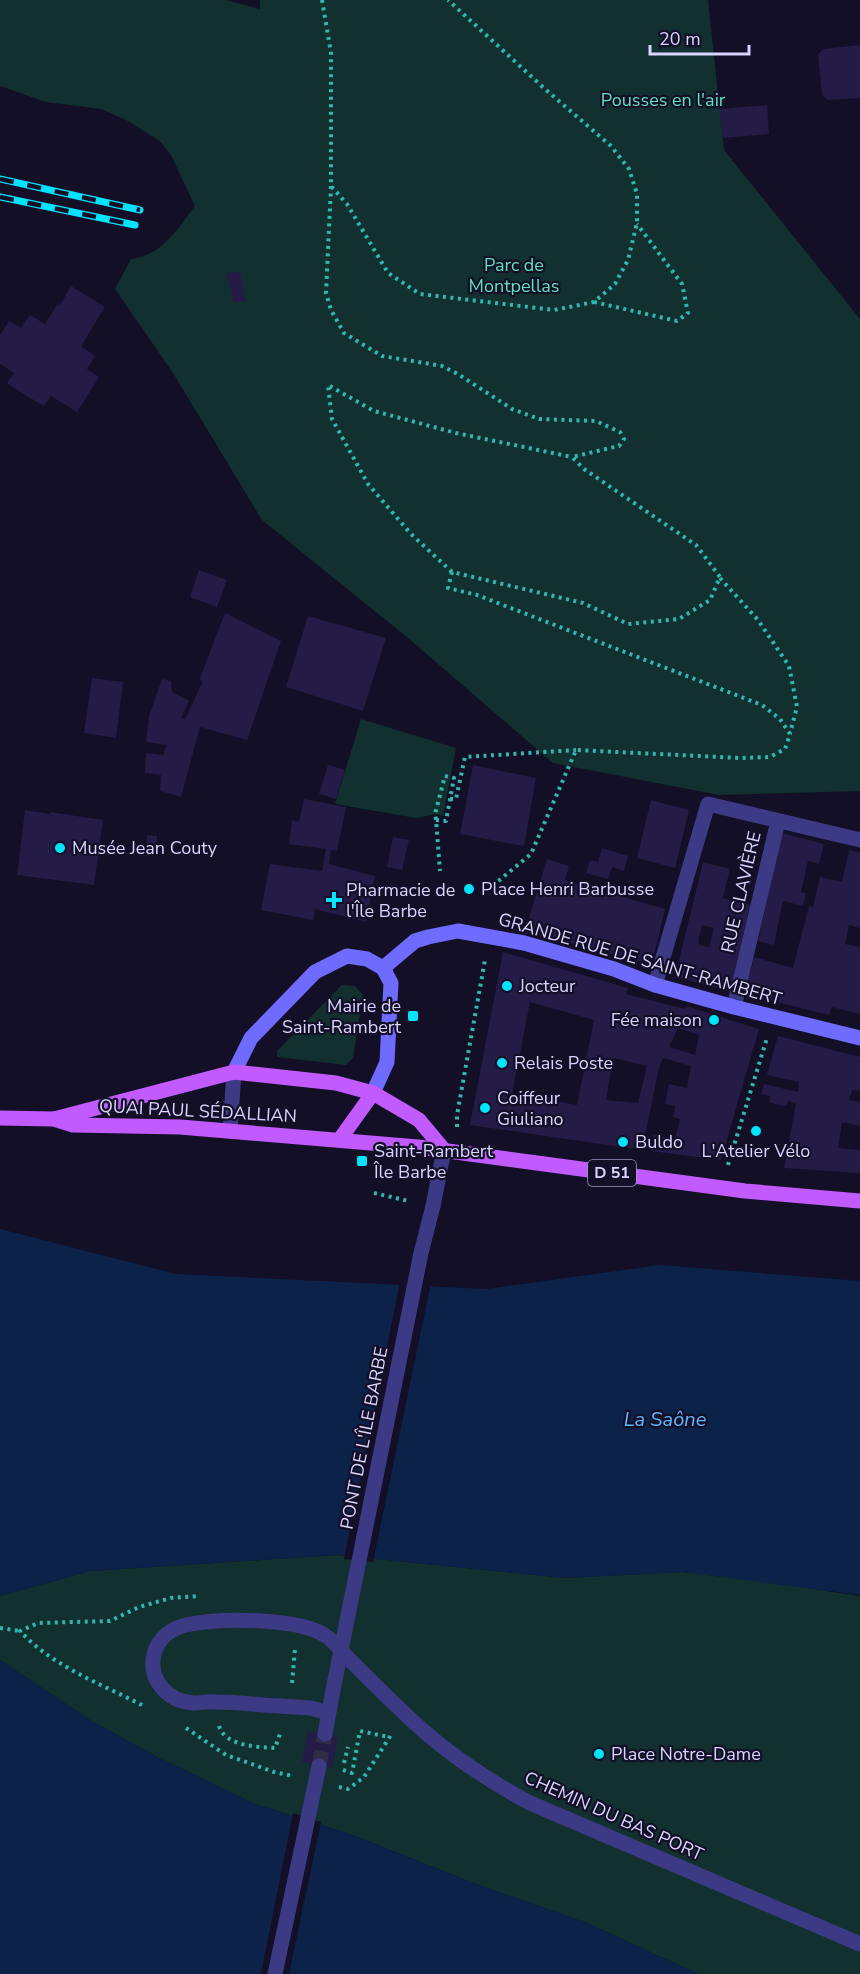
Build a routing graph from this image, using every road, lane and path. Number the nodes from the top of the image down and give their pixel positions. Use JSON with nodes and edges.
{"nodes":[{"id":1,"x":322,"y":0,"type":"edge"},
{"id":2,"x":448,"y":0,"type":"edge"},
{"id":3,"x":331,"y":186,"type":"junction"},
{"id":4,"x":637,"y":224,"type":"junction"},
{"id":5,"x":594,"y":302,"type":"junction"},
{"id":6,"x":572,"y":457,"type":"junction"},
{"id":7,"x":452,"y":572,"type":"junction"},
{"id":8,"x":720,"y":578,"type":"junction"},
{"id":9,"x":790,"y":734,"type":"junction"},
{"id":10,"x":576,"y":750,"type":"junction"},
{"id":11,"x":450,"y":799,"type":"junction"},
{"id":12,"x":436,"y":820,"type":"junction"},
{"id":13,"x":778,"y":821,"type":"junction"},
{"id":14,"x":860,"y":840,"type":"edge"},
{"id":15,"x":440,"y":871,"type":"dead end"},
{"id":16,"x":496,"y":883,"type":"dead end"},
{"id":17,"x":489,"y":937,"type":"junction"},
{"id":18,"x":383,"y":968,"type":"junction"},
{"id":19,"x":655,"y":986,"type":"junction"},
{"id":20,"x":734,"y":1007,"type":"junction"},
{"id":21,"x":773,"y":1017,"type":"junction"},
{"id":22,"x":860,"y":1038,"type":"edge"},
{"id":23,"x":234,"y":1072,"type":"junction"},
{"id":24,"x":373,"y":1094,"type":"junction"},
{"id":25,"x":0,"y":1118,"type":"edge"},
{"id":26,"x":54,"y":1119,"type":"junction"},
{"id":27,"x":230,"y":1131,"type":"junction"},
{"id":28,"x":340,"y":1139,"type":"junction"},
{"id":29,"x":450,"y":1151,"type":"junction"},
{"id":30,"x":705,"y":1185,"type":"junction"},
{"id":31,"x":374,"y":1193,"type":"dead end"},
{"id":32,"x":860,"y":1202,"type":"edge"},
{"id":33,"x":433,"y":1206,"type":"junction"},
{"id":34,"x":298,"y":1625,"type":"junction"},
{"id":35,"x":0,"y":1628,"type":"edge"},
{"id":36,"x":20,"y":1631,"type":"dead end"},
{"id":37,"x":292,"y":1684,"type":"dead end"},
{"id":38,"x":328,"y":1713,"type":"junction"},
{"id":39,"x":283,"y":1725,"type":"dead end"},
{"id":40,"x":220,"y":1731,"type":"dead end"},
{"id":41,"x":325,"y":1734,"type":"tunnel mouth"},
{"id":42,"x":389,"y":1737,"type":"dead end"},
{"id":43,"x":344,"y":1764,"type":"dead end"},
{"id":44,"x":319,"y":1766,"type":"tunnel mouth"},
{"id":45,"x":860,"y":1944,"type":"edge"},
{"id":46,"x":275,"y":1974,"type":"edge"}],
"edges":[{"from":1,"to":3,"type":"path"},
{"from":2,"to":4,"type":"path"},
{"from":3,"to":5,"type":"path"},
{"from":3,"to":6,"type":"path"},
{"from":4,"to":5,"type":"path"},
{"from":4,"to":5,"type":"path"},
{"from":6,"to":7,"type":"path"},
{"from":6,"to":8,"type":"path"},
{"from":7,"to":8,"type":"path"},
{"from":7,"to":9,"type":"path"},
{"from":8,"to":9,"type":"path"},
{"from":9,"to":10,"type":"path"},
{"from":10,"to":11,"type":"path"},
{"from":10,"to":16,"type":"path"},
{"from":11,"to":12,"type":"path"},
{"from":11,"to":12,"type":"path"},
{"from":12,"to":15,"type":"path"},
{"from":13,"to":14,"type":"street"},
{"from":13,"to":19,"type":"street"},
{"from":13,"to":20,"type":"street","name":"RUE CLAVIÈRE"},
{"from":17,"to":18,"type":"street","name":"GRANDE RUE DE SAINT-RAMBERT"},
{"from":17,"to":19,"type":"street","name":"GRANDE RUE DE SAINT-RAMBERT"},
{"from":17,"to":29,"type":"path"},
{"from":18,"to":23,"type":"street"},
{"from":18,"to":24,"type":"street"},
{"from":19,"to":20,"type":"street","name":"GRANDE RUE DE SAINT-RAMBERT"},
{"from":20,"to":21,"type":"street","name":"GRANDE RUE DE SAINT-RAMBERT"},
{"from":21,"to":22,"type":"street","name":"GRANDE RUE DE SAINT-RAMBERT"},
{"from":21,"to":30,"type":"path"},
{"from":23,"to":24,"type":"main road","name":"QUAI PAUL SÉDALLIAN"},
{"from":23,"to":26,"type":"main road","name":"QUAI PAUL SÉDALLIAN"},
{"from":23,"to":27,"type":"street"},
{"from":24,"to":28,"type":"main road"},
{"from":24,"to":29,"type":"main road","name":"QUAI PAUL SÉDALLIAN"},
{"from":25,"to":26,"type":"main road","name":"QUAI PAUL SÉDALLIAN"},
{"from":26,"to":27,"type":"main road","name":"QUAI PAUL SÉDALLIAN"},
{"from":27,"to":28,"type":"main road","name":"QUAI PAUL SÉDALLIAN"},
{"from":28,"to":29,"type":"main road","name":"QUAI PAUL SÉDALLIAN"},
{"from":29,"to":30,"type":"main road","number":"D 51"},
{"from":29,"to":33,"type":"street","name":"PONT DE L'ÎLE BARBE"},
{"from":30,"to":32,"type":"main road","number":"D 51"},
{"from":31,"to":33,"type":"path"},
{"from":33,"to":38,"type":"street","name":"PONT DE L'ÎLE BARBE","bridge":true},
{"from":34,"to":37,"type":"path"},
{"from":34,"to":38,"type":"street","name":"CHEMIN DU BAS PORT","bridge":true},
{"from":34,"to":45,"type":"street","name":"CHEMIN DU BAS PORT"},
{"from":35,"to":36,"type":"path"},
{"from":38,"to":41,"type":"street","name":"PONT DE L'ÎLE BARBE"},
{"from":39,"to":40,"type":"path"},
{"from":42,"to":43,"type":"path"},
{"from":44,"to":46,"type":"street","bridge":true}]}
